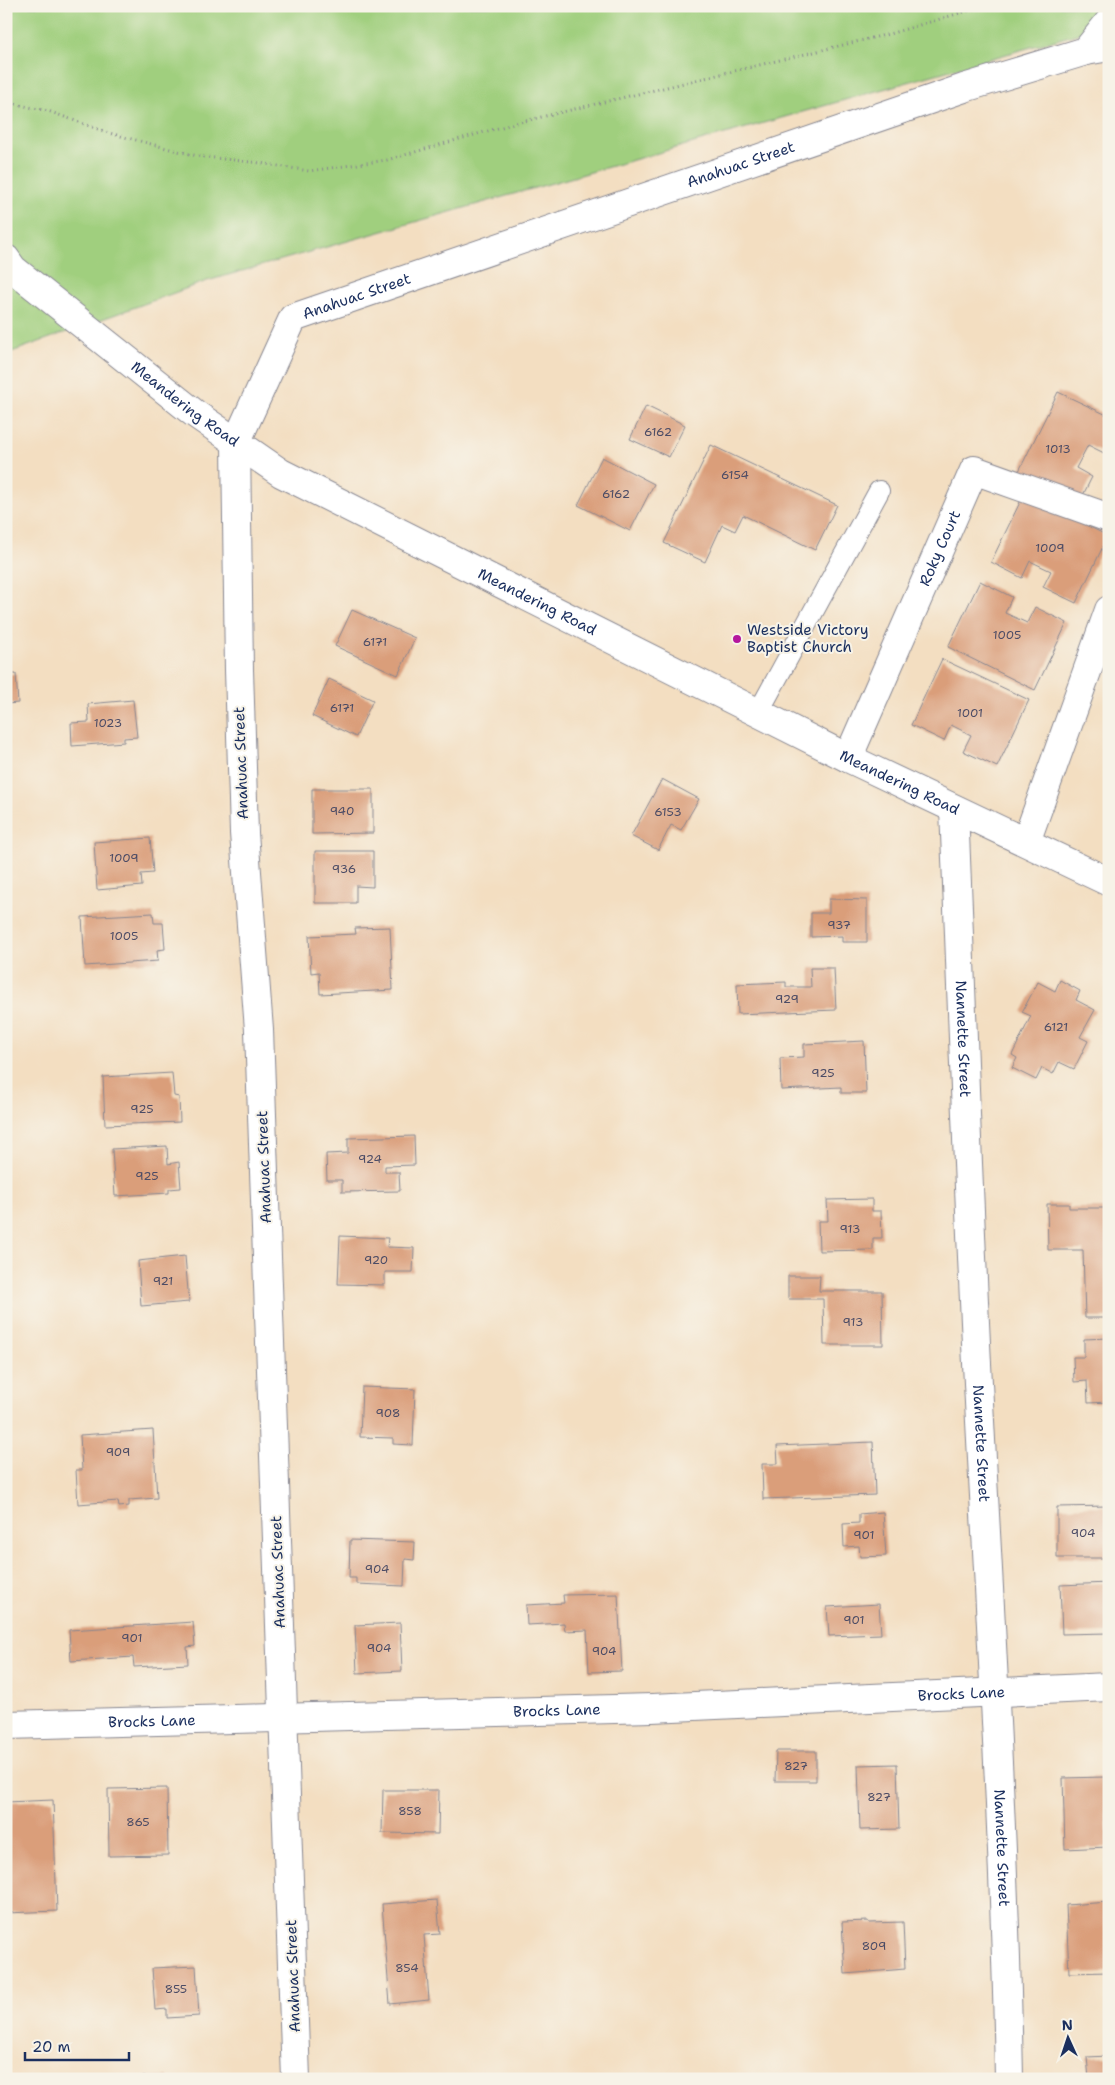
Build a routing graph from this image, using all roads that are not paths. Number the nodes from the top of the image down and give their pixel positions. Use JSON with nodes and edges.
{"nodes":[{"id":1,"x":1109,"y":22,"type":"edge"},
{"id":2,"x":1097,"y":49,"type":"edge"},
{"id":3,"x":6,"y":259,"type":"edge"},
{"id":4,"x":236,"y":443,"type":"junction"},
{"id":5,"x":879,"y":491,"type":"dead end"},
{"id":6,"x":1109,"y":518,"type":"edge"},
{"id":7,"x":1109,"y":610,"type":"edge"},
{"id":8,"x":758,"y":713,"type":"junction"},
{"id":9,"x":848,"y":758,"type":"junction"},
{"id":10,"x":954,"y":809,"type":"junction"},
{"id":11,"x":1026,"y":842,"type":"junction"},
{"id":12,"x":1109,"y":882,"type":"edge"},
{"id":13,"x":1109,"y":1687,"type":"edge"},
{"id":14,"x":996,"y":1692,"type":"junction"},
{"id":15,"x":283,"y":1718,"type":"junction"},
{"id":16,"x":6,"y":1725,"type":"edge"},
{"id":17,"x":296,"y":2079,"type":"edge"},
{"id":18,"x":1008,"y":2079,"type":"edge"}],
"edges":[{"from":1,"to":2,"type":"street"},
{"from":2,"to":4,"type":"street","name":"Anahuac Street"},
{"from":3,"to":4,"type":"street","name":"Meandering Road"},
{"from":4,"to":8,"type":"street","name":"Meandering Road"},
{"from":4,"to":15,"type":"street","name":"Anahuac Street"},
{"from":5,"to":8,"type":"lane"},
{"from":6,"to":9,"type":"street","name":"Roky Court"},
{"from":7,"to":11,"type":"street"},
{"from":8,"to":9,"type":"street","name":"Meandering Road"},
{"from":9,"to":10,"type":"street","name":"Meandering Road"},
{"from":10,"to":11,"type":"street","name":"Meandering Road"},
{"from":10,"to":14,"type":"street","name":"Nannette Street"},
{"from":11,"to":12,"type":"street","name":"Meandering Road"},
{"from":13,"to":14,"type":"street","name":"Brocks Lane"},
{"from":14,"to":15,"type":"street","name":"Brocks Lane"},
{"from":14,"to":18,"type":"street","name":"Nannette Street"},
{"from":15,"to":16,"type":"street","name":"Brocks Lane"},
{"from":15,"to":17,"type":"street","name":"Anahuac Street"}]}
